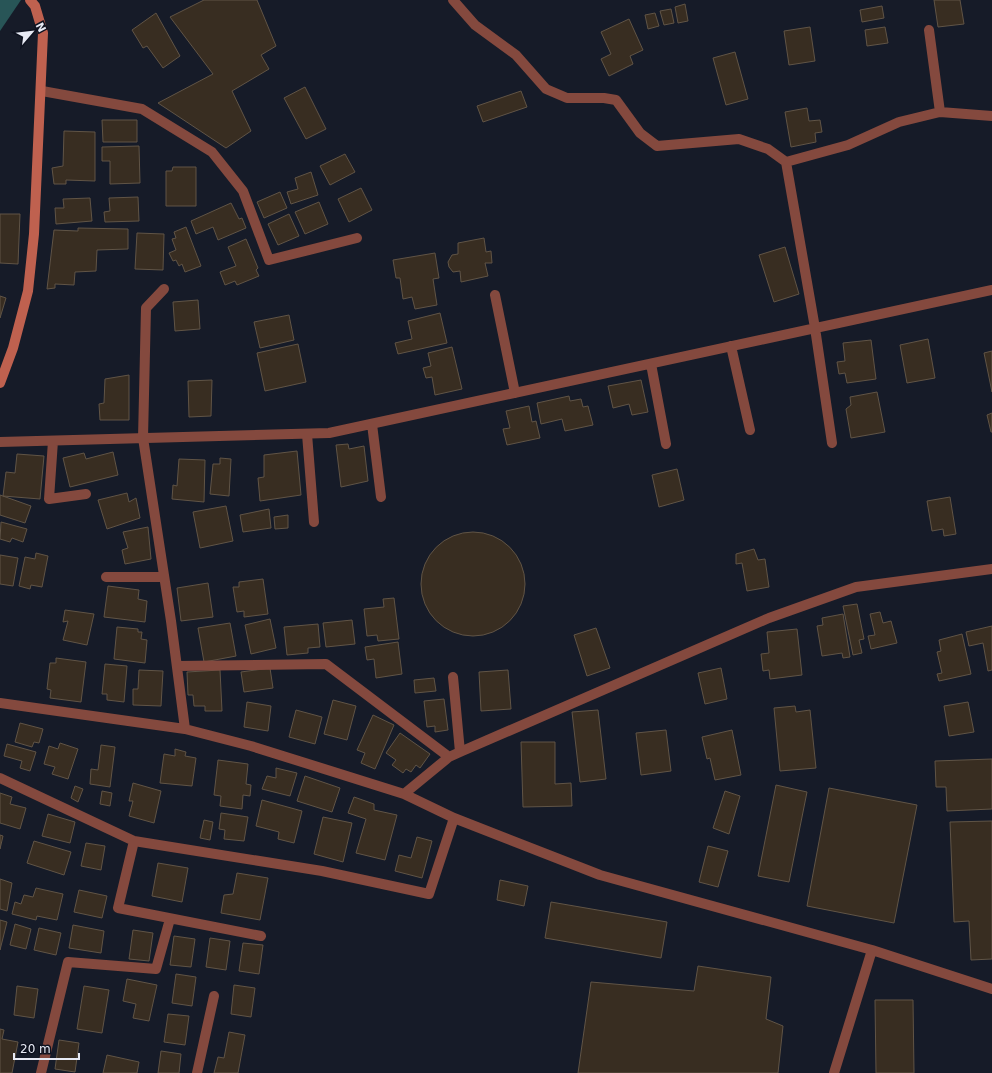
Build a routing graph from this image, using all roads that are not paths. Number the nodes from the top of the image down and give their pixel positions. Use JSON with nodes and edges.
{"nodes":[{"id":1,"x":453,"y":0,"type":"edge"},
{"id":2,"x":32,"y":3,"type":"edge"},
{"id":3,"x":929,"y":30,"type":"dead end"},
{"id":4,"x":42,"y":91,"type":"junction"},
{"id":5,"x":940,"y":112,"type":"junction"},
{"id":6,"x":992,"y":116,"type":"edge"},
{"id":7,"x":786,"y":162,"type":"junction"},
{"id":8,"x":357,"y":238,"type":"dead end"},
{"id":9,"x":164,"y":289,"type":"dead end"},
{"id":10,"x":992,"y":290,"type":"edge"},
{"id":11,"x":495,"y":294,"type":"dead end"},
{"id":12,"x":815,"y":328,"type":"junction"},
{"id":13,"x":731,"y":346,"type":"junction"},
{"id":14,"x":651,"y":364,"type":"junction"},
{"id":15,"x":0,"y":383,"type":"edge"},
{"id":16,"x":515,"y":393,"type":"junction"},
{"id":17,"x":372,"y":424,"type":"junction"},
{"id":18,"x":750,"y":430,"type":"dead end"},
{"id":19,"x":307,"y":434,"type":"junction"},
{"id":20,"x":143,"y":438,"type":"junction"},
{"id":21,"x":53,"y":441,"type":"junction"},
{"id":22,"x":0,"y":442,"type":"edge"},
{"id":23,"x":832,"y":443,"type":"dead end"},
{"id":24,"x":666,"y":444,"type":"dead end"},
{"id":25,"x":86,"y":494,"type":"dead end"},
{"id":26,"x":381,"y":497,"type":"dead end"},
{"id":27,"x":314,"y":522,"type":"dead end"},
{"id":28,"x":992,"y":569,"type":"edge"},
{"id":29,"x":106,"y":577,"type":"dead end"},
{"id":30,"x":164,"y":577,"type":"junction"},
{"id":31,"x":177,"y":666,"type":"junction"},
{"id":32,"x":453,"y":677,"type":"dead end"},
{"id":33,"x":0,"y":703,"type":"edge"},
{"id":34,"x":185,"y":729,"type":"junction"},
{"id":35,"x":460,"y":752,"type":"junction"},
{"id":36,"x":449,"y":757,"type":"junction"},
{"id":37,"x":0,"y":778,"type":"edge"},
{"id":38,"x":404,"y":794,"type":"junction"},
{"id":39,"x":454,"y":818,"type":"junction"},
{"id":40,"x":134,"y":841,"type":"junction"},
{"id":41,"x":170,"y":919,"type":"junction"},
{"id":42,"x":261,"y":936,"type":"dead end"},
{"id":43,"x":872,"y":950,"type":"junction"},
{"id":44,"x":992,"y":989,"type":"edge"},
{"id":45,"x":214,"y":996,"type":"dead end"},
{"id":46,"x":41,"y":1073,"type":"edge"},
{"id":47,"x":197,"y":1073,"type":"edge"},
{"id":48,"x":834,"y":1073,"type":"edge"}],
"edges":[{"from":1,"to":7,"type":"street"},
{"from":2,"to":4,"type":"street"},
{"from":3,"to":5,"type":"street"},
{"from":4,"to":8,"type":"street"},
{"from":4,"to":15,"type":"street"},
{"from":5,"to":6,"type":"street"},
{"from":5,"to":7,"type":"street"},
{"from":7,"to":12,"type":"street"},
{"from":9,"to":20,"type":"street"},
{"from":10,"to":12,"type":"street"},
{"from":11,"to":16,"type":"street"},
{"from":12,"to":13,"type":"street"},
{"from":12,"to":23,"type":"street"},
{"from":13,"to":14,"type":"street"},
{"from":13,"to":18,"type":"street"},
{"from":14,"to":16,"type":"street"},
{"from":14,"to":24,"type":"street"},
{"from":16,"to":17,"type":"street"},
{"from":17,"to":19,"type":"street"},
{"from":17,"to":26,"type":"street"},
{"from":19,"to":20,"type":"street"},
{"from":19,"to":27,"type":"street"},
{"from":20,"to":21,"type":"street"},
{"from":20,"to":30,"type":"street"},
{"from":21,"to":22,"type":"street"},
{"from":21,"to":25,"type":"street"},
{"from":28,"to":35,"type":"street"},
{"from":29,"to":30,"type":"street"},
{"from":30,"to":31,"type":"street"},
{"from":31,"to":34,"type":"street"},
{"from":31,"to":36,"type":"street"},
{"from":32,"to":35,"type":"street"},
{"from":33,"to":34,"type":"street"},
{"from":34,"to":38,"type":"street"},
{"from":35,"to":36,"type":"street"},
{"from":36,"to":38,"type":"street"},
{"from":37,"to":40,"type":"street"},
{"from":38,"to":39,"type":"street"},
{"from":39,"to":40,"type":"street"},
{"from":39,"to":43,"type":"street"},
{"from":40,"to":41,"type":"street"},
{"from":41,"to":42,"type":"street"},
{"from":41,"to":46,"type":"street"},
{"from":43,"to":44,"type":"street"},
{"from":43,"to":48,"type":"street"},
{"from":45,"to":47,"type":"street"}]}
